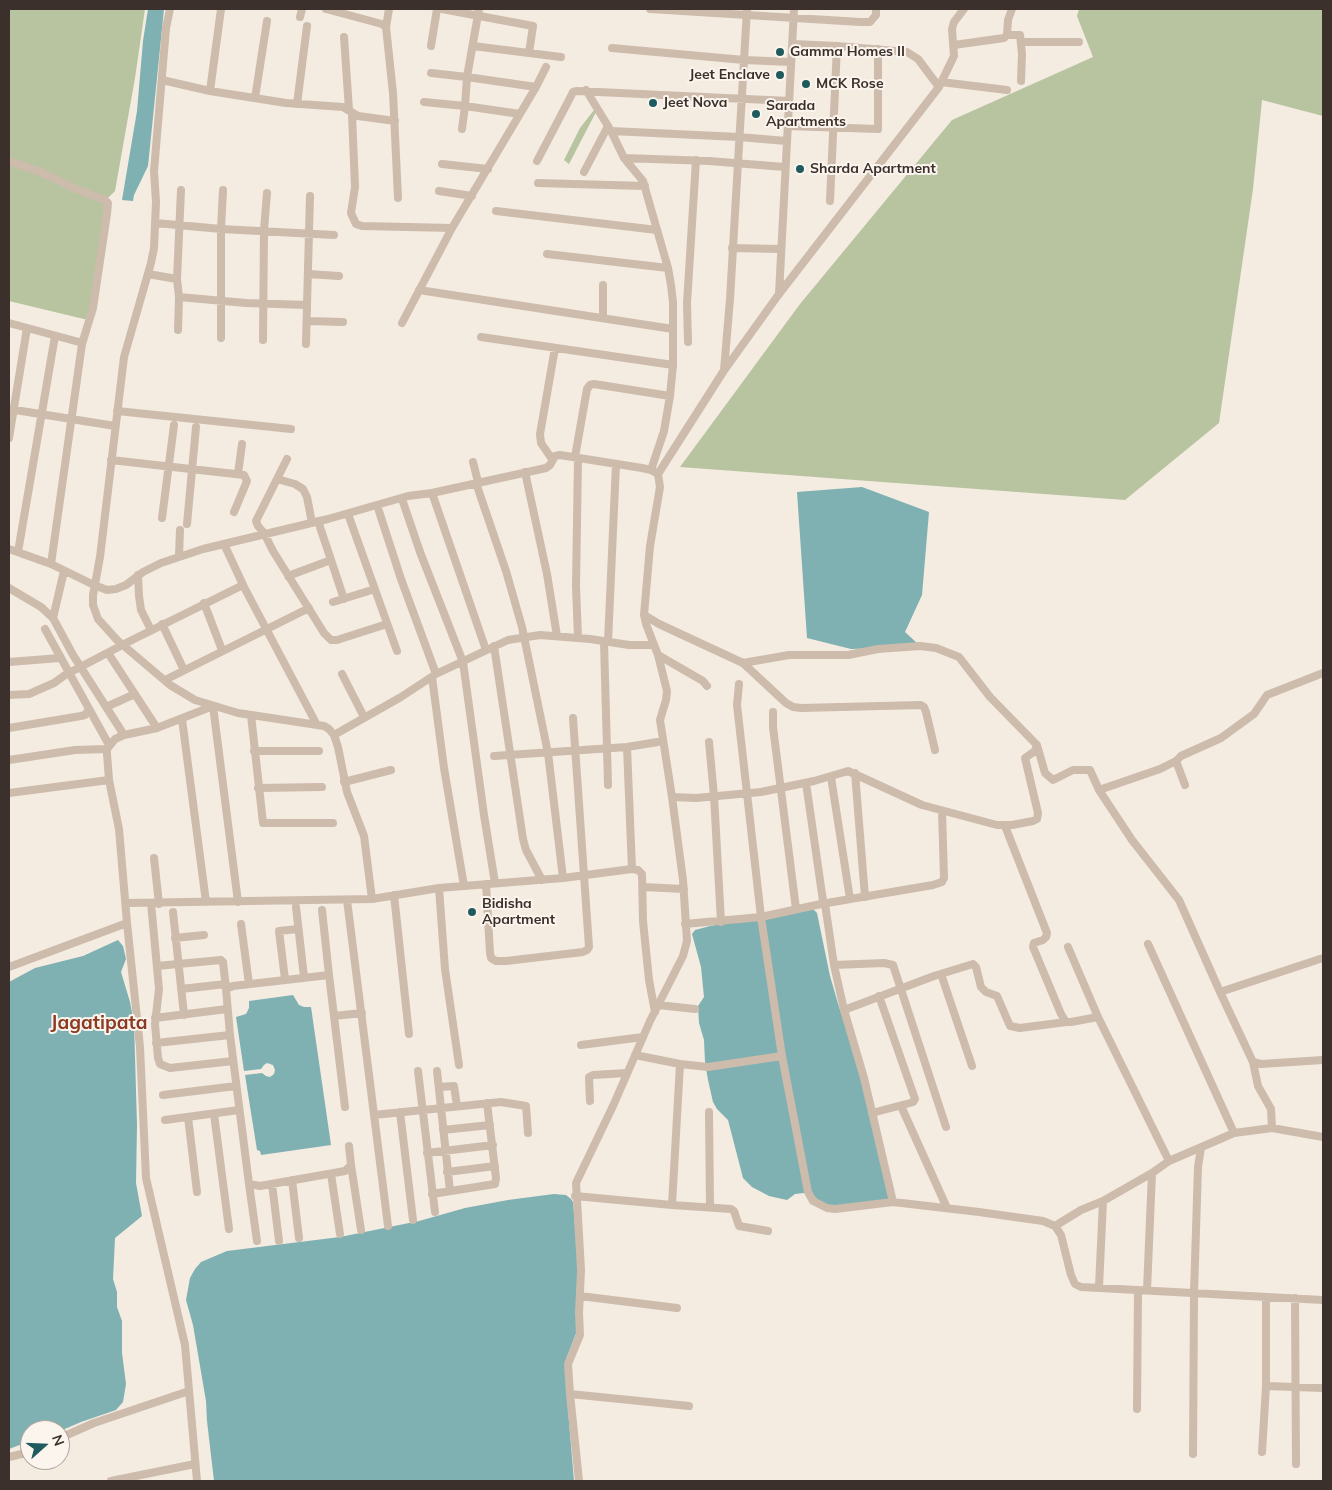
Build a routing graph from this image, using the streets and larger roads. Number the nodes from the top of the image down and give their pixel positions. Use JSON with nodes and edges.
{"nodes":[{"id":1,"x":170,"y":9,"type":"edge"},
{"id":2,"x":221,"y":9,"type":"edge"},
{"id":3,"x":302,"y":9,"type":"edge"},
{"id":4,"x":326,"y":9,"type":"edge"},
{"id":5,"x":389,"y":9,"type":"edge"},
{"id":6,"x":437,"y":9,"type":"edge"},
{"id":7,"x":442,"y":9,"type":"edge"},
{"id":8,"x":650,"y":9,"type":"edge"},
{"id":9,"x":794,"y":9,"type":"edge"},
{"id":10,"x":876,"y":9,"type":"edge"},
{"id":11,"x":964,"y":9,"type":"edge"},
{"id":12,"x":1012,"y":9,"type":"edge"},
{"id":13,"x":479,"y":12,"type":"edge"},
{"id":14,"x":747,"y":12,"type":"edge"},
{"id":15,"x":300,"y":17,"type":"dead end"},
{"id":16,"x":793,"y":19,"type":"junction"},
{"id":17,"x":267,"y":21,"type":"dead end"},
{"id":18,"x":307,"y":26,"type":"dead end"},
{"id":19,"x":386,"y":27,"type":"junction"},
{"id":20,"x":1007,"y":35,"type":"junction"},
{"id":21,"x":344,"y":37,"type":"dead end"},
{"id":22,"x":1021,"y":42,"type":"junction"},
{"id":23,"x":1079,"y":42,"type":"dead end"},
{"id":24,"x":793,"y":44,"type":"junction"},
{"id":25,"x":954,"y":45,"type":"junction"},
{"id":26,"x":431,"y":46,"type":"dead end"},
{"id":27,"x":473,"y":46,"type":"junction"},
{"id":28,"x":837,"y":46,"type":"junction"},
{"id":29,"x":612,"y":48,"type":"dead end"},
{"id":30,"x":878,"y":49,"type":"junction"},
{"id":31,"x":529,"y":53,"type":"junction"},
{"id":32,"x":561,"y":58,"type":"dead end"},
{"id":33,"x":744,"y":60,"type":"junction"},
{"id":34,"x":792,"y":62,"type":"junction"},
{"id":35,"x":546,"y":67,"type":"dead end"},
{"id":36,"x":431,"y":74,"type":"dead end"},
{"id":37,"x":467,"y":77,"type":"junction"},
{"id":38,"x":162,"y":80,"type":"junction"},
{"id":39,"x":1020,"y":81,"type":"dead end"},
{"id":40,"x":940,"y":85,"type":"junction"},
{"id":41,"x":536,"y":87,"type":"junction"},
{"id":42,"x":586,"y":90,"type":"junction"},
{"id":43,"x":1007,"y":90,"type":"dead end"},
{"id":44,"x":210,"y":91,"type":"junction"},
{"id":45,"x":255,"y":98,"type":"junction"},
{"id":46,"x":742,"y":100,"type":"junction"},
{"id":47,"x":789,"y":101,"type":"junction"},
{"id":48,"x":424,"y":102,"type":"dead end"},
{"id":49,"x":297,"y":104,"type":"junction"},
{"id":50,"x":465,"y":106,"type":"junction"},
{"id":51,"x":351,"y":112,"type":"junction"},
{"id":52,"x":520,"y":114,"type":"junction"},
{"id":53,"x":395,"y":121,"type":"junction"},
{"id":54,"x":787,"y":126,"type":"junction"},
{"id":55,"x":610,"y":128,"type":"junction"},
{"id":56,"x":833,"y":128,"type":"junction"},
{"id":57,"x":462,"y":130,"type":"dead end"},
{"id":58,"x":738,"y":137,"type":"junction"},
{"id":59,"x":786,"y":141,"type":"junction"},
{"id":60,"x":624,"y":158,"type":"junction"},
{"id":61,"x":696,"y":160,"type":"junction"},
{"id":62,"x":9,"y":161,"type":"edge"},
{"id":63,"x":537,"y":161,"type":"dead end"},
{"id":64,"x":737,"y":162,"type":"junction"},
{"id":65,"x":442,"y":164,"type":"dead end"},
{"id":66,"x":785,"y":167,"type":"junction"},
{"id":67,"x":488,"y":169,"type":"junction"},
{"id":68,"x":584,"y":172,"type":"dead end"},
{"id":69,"x":538,"y":183,"type":"dead end"},
{"id":70,"x":645,"y":186,"type":"junction"},
{"id":71,"x":181,"y":190,"type":"dead end"},
{"id":72,"x":223,"y":190,"type":"dead end"},
{"id":73,"x":439,"y":191,"type":"dead end"},
{"id":74,"x":267,"y":193,"type":"dead end"},
{"id":75,"x":310,"y":196,"type":"dead end"},
{"id":76,"x":472,"y":196,"type":"junction"},
{"id":77,"x":398,"y":198,"type":"dead end"},
{"id":78,"x":830,"y":202,"type":"dead end"},
{"id":79,"x":496,"y":211,"type":"dead end"},
{"id":80,"x":156,"y":223,"type":"junction"},
{"id":81,"x":180,"y":224,"type":"junction"},
{"id":82,"x":452,"y":228,"type":"junction"},
{"id":83,"x":221,"y":229,"type":"junction"},
{"id":84,"x":264,"y":230,"type":"junction"},
{"id":85,"x":657,"y":230,"type":"junction"},
{"id":86,"x":309,"y":232,"type":"junction"},
{"id":87,"x":334,"y":235,"type":"dead end"},
{"id":88,"x":732,"y":248,"type":"junction"},
{"id":89,"x":780,"y":249,"type":"junction"},
{"id":90,"x":547,"y":254,"type":"dead end"},
{"id":91,"x":668,"y":268,"type":"junction"},
{"id":92,"x":148,"y":274,"type":"junction"},
{"id":93,"x":308,"y":274,"type":"junction"},
{"id":94,"x":339,"y":276,"type":"dead end"},
{"id":95,"x":177,"y":279,"type":"junction"},
{"id":96,"x":604,"y":285,"type":"dead end"},
{"id":97,"x":419,"y":290,"type":"junction"},
{"id":98,"x":779,"y":294,"type":"junction"},
{"id":99,"x":180,"y":297,"type":"junction"},
{"id":100,"x":222,"y":301,"type":"junction"},
{"id":101,"x":673,"y":302,"type":"junction"},
{"id":102,"x":687,"y":303,"type":"junction"},
{"id":103,"x":264,"y":304,"type":"junction"},
{"id":104,"x":307,"y":305,"type":"junction"},
{"id":105,"x":603,"y":318,"type":"junction"},
{"id":106,"x":307,"y":321,"type":"junction"},
{"id":107,"x":343,"y":322,"type":"dead end"},
{"id":108,"x":9,"y":323,"type":"edge"},
{"id":109,"x":402,"y":323,"type":"dead end"},
{"id":110,"x":27,"y":328,"type":"junction"},
{"id":111,"x":673,"y":329,"type":"junction"},
{"id":112,"x":178,"y":330,"type":"dead end"},
{"id":113,"x":55,"y":336,"type":"junction"},
{"id":114,"x":481,"y":337,"type":"dead end"},
{"id":115,"x":221,"y":338,"type":"dead end"},
{"id":116,"x":263,"y":340,"type":"dead end"},
{"id":117,"x":688,"y":342,"type":"dead end"},
{"id":118,"x":82,"y":344,"type":"junction"},
{"id":119,"x":306,"y":344,"type":"dead end"},
{"id":120,"x":555,"y":348,"type":"junction"},
{"id":121,"x":673,"y":365,"type":"junction"},
{"id":122,"x":723,"y":372,"type":"junction"},
{"id":123,"x":670,"y":396,"type":"junction"},
{"id":124,"x":11,"y":410,"type":"edge"},
{"id":125,"x":117,"y":411,"type":"junction"},
{"id":126,"x":41,"y":414,"type":"junction"},
{"id":127,"x":71,"y":419,"type":"junction"},
{"id":128,"x":174,"y":425,"type":"dead end"},
{"id":129,"x":115,"y":426,"type":"junction"},
{"id":130,"x":196,"y":427,"type":"dead end"},
{"id":131,"x":291,"y":429,"type":"dead end"},
{"id":132,"x":9,"y":438,"type":"edge"},
{"id":133,"x":242,"y":444,"type":"dead end"},
{"id":134,"x":577,"y":458,"type":"junction"},
{"id":135,"x":111,"y":460,"type":"junction"},
{"id":136,"x":287,"y":460,"type":"dead end"},
{"id":137,"x":552,"y":460,"type":"junction"},
{"id":138,"x":473,"y":462,"type":"dead end"},
{"id":139,"x":616,"y":464,"type":"junction"},
{"id":140,"x":168,"y":466,"type":"junction"},
{"id":141,"x":192,"y":469,"type":"junction"},
{"id":142,"x":525,"y":472,"type":"junction"},
{"id":143,"x":654,"y":472,"type":"junction"},
{"id":144,"x":238,"y":474,"type":"junction"},
{"id":145,"x":277,"y":479,"type":"junction"},
{"id":146,"x":477,"y":482,"type":"junction"},
{"id":147,"x":432,"y":493,"type":"junction"},
{"id":148,"x":402,"y":498,"type":"junction"},
{"id":149,"x":377,"y":505,"type":"junction"},
{"id":150,"x":234,"y":512,"type":"dead end"},
{"id":151,"x":348,"y":514,"type":"junction"},
{"id":152,"x":162,"y":518,"type":"dead end"},
{"id":153,"x":315,"y":522,"type":"junction"},
{"id":154,"x":187,"y":524,"type":"dead end"},
{"id":155,"x":180,"y":530,"type":"dead end"},
{"id":156,"x":264,"y":533,"type":"junction"},
{"id":157,"x":224,"y":544,"type":"junction"},
{"id":158,"x":9,"y":549,"type":"edge"},
{"id":159,"x":18,"y":552,"type":"junction"},
{"id":160,"x":179,"y":556,"type":"junction"},
{"id":161,"x":331,"y":560,"type":"junction"},
{"id":162,"x":51,"y":564,"type":"junction"},
{"id":163,"x":64,"y":571,"type":"junction"},
{"id":164,"x":138,"y":575,"type":"junction"},
{"id":165,"x":288,"y":576,"type":"junction"},
{"id":166,"x":243,"y":585,"type":"junction"},
{"id":167,"x":94,"y":586,"type":"junction"},
{"id":168,"x":9,"y":588,"type":"edge"},
{"id":169,"x":375,"y":589,"type":"junction"},
{"id":170,"x":344,"y":599,"type":"junction"},
{"id":171,"x":332,"y":602,"type":"dead end"},
{"id":172,"x":204,"y":603,"type":"junction"},
{"id":173,"x":309,"y":608,"type":"junction"},
{"id":174,"x":644,"y":615,"type":"junction"},
{"id":175,"x":53,"y":618,"type":"junction"},
{"id":176,"x":162,"y":624,"type":"junction"},
{"id":177,"x":387,"y":624,"type":"junction"},
{"id":178,"x":45,"y":629,"type":"dead end"},
{"id":179,"x":151,"y":630,"type":"junction"},
{"id":180,"x":267,"y":630,"type":"junction"},
{"id":181,"x":558,"y":636,"type":"junction"},
{"id":182,"x":523,"y":637,"type":"junction"},
{"id":183,"x":578,"y":638,"type":"junction"},
{"id":184,"x":606,"y":642,"type":"junction"},
{"id":185,"x":123,"y":645,"type":"junction"},
{"id":186,"x":653,"y":645,"type":"junction"},
{"id":187,"x":490,"y":648,"type":"junction"},
{"id":188,"x":222,"y":650,"type":"junction"},
{"id":189,"x":397,"y":651,"type":"dead end"},
{"id":190,"x":108,"y":653,"type":"junction"},
{"id":191,"x":658,"y":655,"type":"junction"},
{"id":192,"x":60,"y":658,"type":"junction"},
{"id":193,"x":9,"y":662,"type":"edge"},
{"id":194,"x":463,"y":662,"type":"junction"},
{"id":195,"x":743,"y":663,"type":"junction"},
{"id":196,"x":81,"y":667,"type":"junction"},
{"id":197,"x":184,"y":670,"type":"junction"},
{"id":198,"x":68,"y":673,"type":"junction"},
{"id":199,"x":1323,"y":673,"type":"edge"},
{"id":200,"x":342,"y":674,"type":"dead end"},
{"id":201,"x":434,"y":675,"type":"junction"},
{"id":202,"x":165,"y":680,"type":"junction"},
{"id":203,"x":739,"y":684,"type":"dead end"},
{"id":204,"x":707,"y":686,"type":"dead end"},
{"id":205,"x":135,"y":694,"type":"junction"},
{"id":206,"x":9,"y":695,"type":"edge"},
{"id":207,"x":213,"y":706,"type":"junction"},
{"id":208,"x":106,"y":707,"type":"junction"},
{"id":209,"x":89,"y":709,"type":"junction"},
{"id":210,"x":773,"y":712,"type":"dead end"},
{"id":211,"x":251,"y":715,"type":"junction"},
{"id":212,"x":364,"y":717,"type":"junction"},
{"id":213,"x":573,"y":718,"type":"dead end"},
{"id":214,"x":182,"y":719,"type":"junction"},
{"id":215,"x":317,"y":725,"type":"junction"},
{"id":216,"x":9,"y":728,"type":"edge"},
{"id":217,"x":156,"y":728,"type":"junction"},
{"id":218,"x":334,"y":735,"type":"junction"},
{"id":219,"x":124,"y":736,"type":"junction"},
{"id":220,"x":658,"y":742,"type":"dead end"},
{"id":221,"x":709,"y":742,"type":"dead end"},
{"id":222,"x":1037,"y":746,"type":"junction"},
{"id":223,"x":108,"y":747,"type":"junction"},
{"id":224,"x":627,"y":747,"type":"junction"},
{"id":225,"x":607,"y":749,"type":"junction"},
{"id":226,"x":319,"y":750,"type":"dead end"},
{"id":227,"x":935,"y":750,"type":"dead end"},
{"id":228,"x":254,"y":751,"type":"junction"},
{"id":229,"x":576,"y":752,"type":"junction"},
{"id":230,"x":548,"y":753,"type":"junction"},
{"id":231,"x":510,"y":754,"type":"junction"},
{"id":232,"x":494,"y":756,"type":"dead end"},
{"id":233,"x":9,"y":760,"type":"edge"},
{"id":234,"x":1176,"y":761,"type":"junction"},
{"id":235,"x":391,"y":770,"type":"dead end"},
{"id":236,"x":855,"y":773,"type":"junction"},
{"id":237,"x":831,"y":777,"type":"junction"},
{"id":238,"x":110,"y":780,"type":"junction"},
{"id":239,"x":344,"y":782,"type":"junction"},
{"id":240,"x":806,"y":784,"type":"junction"},
{"id":241,"x":608,"y":785,"type":"dead end"},
{"id":242,"x":1184,"y":785,"type":"dead end"},
{"id":243,"x":322,"y":787,"type":"dead end"},
{"id":244,"x":258,"y":788,"type":"junction"},
{"id":245,"x":780,"y":789,"type":"junction"},
{"id":246,"x":1099,"y":790,"type":"junction"},
{"id":247,"x":9,"y":793,"type":"edge"},
{"id":248,"x":748,"y":793,"type":"junction"},
{"id":249,"x":714,"y":796,"type":"junction"},
{"id":250,"x":672,"y":797,"type":"junction"},
{"id":251,"x":942,"y":810,"type":"junction"},
{"id":252,"x":333,"y":824,"type":"dead end"},
{"id":253,"x":1005,"y":826,"type":"junction"},
{"id":254,"x":154,"y":858,"type":"dead end"},
{"id":255,"x":632,"y":869,"type":"junction"},
{"id":256,"x":583,"y":876,"type":"junction"},
{"id":257,"x":563,"y":878,"type":"junction"},
{"id":258,"x":542,"y":880,"type":"junction"},
{"id":259,"x":491,"y":884,"type":"junction"},
{"id":260,"x":464,"y":886,"type":"junction"},
{"id":261,"x":643,"y":887,"type":"junction"},
{"id":262,"x":439,"y":888,"type":"junction"},
{"id":263,"x":684,"y":889,"type":"junction"},
{"id":264,"x":394,"y":895,"type":"junction"},
{"id":265,"x":865,"y":897,"type":"junction"},
{"id":266,"x":372,"y":899,"type":"junction"},
{"id":267,"x":850,"y":899,"type":"junction"},
{"id":268,"x":347,"y":900,"type":"junction"},
{"id":269,"x":206,"y":902,"type":"junction"},
{"id":270,"x":238,"y":902,"type":"junction"},
{"id":271,"x":126,"y":903,"type":"junction"},
{"id":272,"x":155,"y":904,"type":"junction"},
{"id":273,"x":823,"y":904,"type":"junction"},
{"id":274,"x":296,"y":907,"type":"dead end"},
{"id":275,"x":796,"y":909,"type":"junction"},
{"id":276,"x":322,"y":910,"type":"dead end"},
{"id":277,"x":173,"y":912,"type":"dead end"},
{"id":278,"x":762,"y":917,"type":"junction"},
{"id":279,"x":721,"y":922,"type":"junction"},
{"id":280,"x":127,"y":923,"type":"junction"},
{"id":281,"x":241,"y":924,"type":"dead end"},
{"id":282,"x":685,"y":924,"type":"junction"},
{"id":283,"x":298,"y":929,"type":"junction"},
{"id":284,"x":204,"y":935,"type":"dead end"},
{"id":285,"x":176,"y":938,"type":"junction"},
{"id":286,"x":1148,"y":944,"type":"dead end"},
{"id":287,"x":1068,"y":947,"type":"dead end"},
{"id":288,"x":1323,"y":958,"type":"edge"},
{"id":289,"x":178,"y":964,"type":"junction"},
{"id":290,"x":834,"y":965,"type":"junction"},
{"id":291,"x":157,"y":966,"type":"junction"},
{"id":292,"x":9,"y":968,"type":"edge"},
{"id":293,"x":941,"y":974,"type":"junction"},
{"id":294,"x":329,"y":975,"type":"junction"},
{"id":295,"x":304,"y":977,"type":"junction"},
{"id":296,"x":285,"y":979,"type":"junction"},
{"id":297,"x":249,"y":984,"type":"junction"},
{"id":298,"x":226,"y":986,"type":"junction"},
{"id":299,"x":902,"y":988,"type":"junction"},
{"id":300,"x":181,"y":989,"type":"junction"},
{"id":301,"x":1220,"y":992,"type":"junction"},
{"id":302,"x":878,"y":996,"type":"junction"},
{"id":303,"x":657,"y":1008,"type":"junction"},
{"id":304,"x":228,"y":1009,"type":"junction"},
{"id":305,"x":695,"y":1009,"type":"dead end"},
{"id":306,"x":844,"y":1010,"type":"junction"},
{"id":307,"x":362,"y":1013,"type":"junction"},
{"id":308,"x":184,"y":1015,"type":"junction"},
{"id":309,"x":334,"y":1016,"type":"junction"},
{"id":310,"x":1098,"y":1017,"type":"junction"},
{"id":311,"x":155,"y":1018,"type":"junction"},
{"id":312,"x":1066,"y":1022,"type":"junction"},
{"id":313,"x":409,"y":1034,"type":"dead end"},
{"id":314,"x":230,"y":1035,"type":"junction"},
{"id":315,"x":643,"y":1037,"type":"junction"},
{"id":316,"x":156,"y":1043,"type":"junction"},
{"id":317,"x":581,"y":1044,"type":"dead end"},
{"id":318,"x":635,"y":1055,"type":"junction"},
{"id":319,"x":782,"y":1056,"type":"junction"},
{"id":320,"x":1323,"y":1060,"type":"edge"},
{"id":321,"x":233,"y":1061,"type":"junction"},
{"id":322,"x":1254,"y":1062,"type":"junction"},
{"id":323,"x":680,"y":1064,"type":"junction"},
{"id":324,"x":459,"y":1065,"type":"dead end"},
{"id":325,"x":972,"y":1066,"type":"dead end"},
{"id":326,"x":418,"y":1070,"type":"dead end"},
{"id":327,"x":438,"y":1071,"type":"dead end"},
{"id":328,"x":627,"y":1073,"type":"junction"},
{"id":329,"x":236,"y":1086,"type":"junction"},
{"id":330,"x":439,"y":1087,"type":"junction"},
{"id":331,"x":163,"y":1095,"type":"dead end"},
{"id":332,"x":590,"y":1101,"type":"dead end"},
{"id":333,"x":488,"y":1103,"type":"junction"},
{"id":334,"x":457,"y":1106,"type":"junction"},
{"id":335,"x":901,"y":1106,"type":"junction"},
{"id":336,"x":345,"y":1107,"type":"dead end"},
{"id":337,"x":440,"y":1108,"type":"junction"},
{"id":338,"x":239,"y":1110,"type":"junction"},
{"id":339,"x":422,"y":1110,"type":"junction"},
{"id":340,"x":400,"y":1112,"type":"junction"},
{"id":341,"x":709,"y":1112,"type":"dead end"},
{"id":342,"x":872,"y":1113,"type":"junction"},
{"id":343,"x":214,"y":1114,"type":"junction"},
{"id":344,"x":374,"y":1115,"type":"junction"},
{"id":345,"x":188,"y":1117,"type":"junction"},
{"id":346,"x":165,"y":1120,"type":"dead end"},
{"id":347,"x":490,"y":1125,"type":"junction"},
{"id":348,"x":946,"y":1127,"type":"dead end"},
{"id":349,"x":1272,"y":1128,"type":"junction"},
{"id":350,"x":443,"y":1130,"type":"junction"},
{"id":351,"x":528,"y":1133,"type":"dead end"},
{"id":352,"x":1234,"y":1133,"type":"junction"},
{"id":353,"x":1323,"y":1137,"type":"edge"},
{"id":354,"x":493,"y":1145,"type":"junction"},
{"id":355,"x":349,"y":1146,"type":"dead end"},
{"id":356,"x":1201,"y":1148,"type":"junction"},
{"id":357,"x":445,"y":1151,"type":"junction"},
{"id":358,"x":427,"y":1153,"type":"junction"},
{"id":359,"x":1169,"y":1161,"type":"junction"},
{"id":360,"x":352,"y":1165,"type":"junction"},
{"id":361,"x":495,"y":1166,"type":"junction"},
{"id":362,"x":447,"y":1172,"type":"junction"},
{"id":363,"x":1152,"y":1173,"type":"junction"},
{"id":364,"x":330,"y":1174,"type":"junction"},
{"id":365,"x":292,"y":1180,"type":"junction"},
{"id":366,"x":249,"y":1184,"type":"junction"},
{"id":367,"x":272,"y":1184,"type":"junction"},
{"id":368,"x":450,"y":1191,"type":"junction"},
{"id":369,"x":197,"y":1192,"type":"dead end"},
{"id":370,"x":432,"y":1194,"type":"junction"},
{"id":371,"x":576,"y":1196,"type":"junction"},
{"id":372,"x":1103,"y":1201,"type":"junction"},
{"id":373,"x":893,"y":1202,"type":"junction"},
{"id":374,"x":672,"y":1205,"type":"junction"},
{"id":375,"x":710,"y":1207,"type":"junction"},
{"id":376,"x":947,"y":1208,"type":"junction"},
{"id":377,"x":435,"y":1212,"type":"dead end"},
{"id":378,"x":414,"y":1220,"type":"dead end"},
{"id":379,"x":388,"y":1226,"type":"dead end"},
{"id":380,"x":1055,"y":1226,"type":"junction"},
{"id":381,"x":228,"y":1229,"type":"dead end"},
{"id":382,"x":361,"y":1230,"type":"dead end"},
{"id":383,"x":768,"y":1230,"type":"dead end"},
{"id":384,"x":340,"y":1234,"type":"dead end"},
{"id":385,"x":299,"y":1238,"type":"dead end"},
{"id":386,"x":257,"y":1241,"type":"dead end"},
{"id":387,"x":279,"y":1241,"type":"dead end"},
{"id":388,"x":1099,"y":1288,"type":"junction"},
{"id":389,"x":1138,"y":1290,"type":"junction"},
{"id":390,"x":1147,"y":1290,"type":"junction"},
{"id":391,"x":1194,"y":1293,"type":"junction"},
{"id":392,"x":580,"y":1296,"type":"junction"},
{"id":393,"x":1266,"y":1297,"type":"junction"},
{"id":394,"x":1295,"y":1298,"type":"junction"},
{"id":395,"x":1323,"y":1300,"type":"edge"},
{"id":396,"x":677,"y":1308,"type":"dead end"},
{"id":397,"x":1266,"y":1386,"type":"junction"},
{"id":398,"x":1296,"y":1387,"type":"junction"},
{"id":399,"x":1323,"y":1388,"type":"edge"},
{"id":400,"x":189,"y":1391,"type":"junction"},
{"id":401,"x":570,"y":1394,"type":"junction"},
{"id":402,"x":689,"y":1406,"type":"dead end"},
{"id":403,"x":1137,"y":1409,"type":"dead end"},
{"id":404,"x":70,"y":1433,"type":"edge"},
{"id":405,"x":1262,"y":1452,"type":"dead end"},
{"id":406,"x":1193,"y":1454,"type":"dead end"},
{"id":407,"x":195,"y":1464,"type":"junction"},
{"id":408,"x":1296,"y":1464,"type":"dead end"},
{"id":409,"x":111,"y":1481,"type":"edge"},
{"id":410,"x":197,"y":1481,"type":"edge"},
{"id":411,"x":579,"y":1481,"type":"edge"}],
"edges":[{"from":1,"to":38,"type":"street"},
{"from":2,"to":44,"type":"street"},
{"from":3,"to":15,"type":"street"},
{"from":4,"to":19,"type":"street"},
{"from":5,"to":19,"type":"street"},
{"from":6,"to":26,"type":"street"},
{"from":7,"to":13,"type":"street"},
{"from":8,"to":14,"type":"street"},
{"from":9,"to":16,"type":"street"},
{"from":10,"to":16,"type":"street"},
{"from":11,"to":25,"type":"street"},
{"from":12,"to":20,"type":"street"},
{"from":13,"to":27,"type":"street"},
{"from":13,"to":31,"type":"street"},
{"from":14,"to":16,"type":"street"},
{"from":14,"to":33,"type":"street"},
{"from":16,"to":24,"type":"street"},
{"from":17,"to":45,"type":"street"},
{"from":18,"to":49,"type":"street"},
{"from":19,"to":53,"type":"street"},
{"from":20,"to":22,"type":"street"},
{"from":20,"to":25,"type":"street"},
{"from":21,"to":51,"type":"street"},
{"from":22,"to":23,"type":"street"},
{"from":22,"to":39,"type":"street"},
{"from":24,"to":28,"type":"street"},
{"from":24,"to":34,"type":"street"},
{"from":25,"to":40,"type":"street"},
{"from":27,"to":31,"type":"street"},
{"from":27,"to":37,"type":"street"},
{"from":28,"to":30,"type":"street"},
{"from":28,"to":56,"type":"street"},
{"from":29,"to":33,"type":"street"},
{"from":30,"to":40,"type":"street"},
{"from":30,"to":56,"type":"street"},
{"from":31,"to":32,"type":"street"},
{"from":33,"to":34,"type":"street"},
{"from":33,"to":46,"type":"street"},
{"from":34,"to":47,"type":"street"},
{"from":35,"to":41,"type":"street"},
{"from":36,"to":37,"type":"street"},
{"from":37,"to":41,"type":"street"},
{"from":37,"to":50,"type":"street"},
{"from":38,"to":44,"type":"street"},
{"from":38,"to":80,"type":"street"},
{"from":40,"to":43,"type":"street"},
{"from":40,"to":98,"type":"street"},
{"from":41,"to":52,"type":"street"},
{"from":42,"to":46,"type":"street"},
{"from":42,"to":55,"type":"street"},
{"from":42,"to":63,"type":"street"},
{"from":44,"to":45,"type":"street"},
{"from":45,"to":49,"type":"street"},
{"from":46,"to":47,"type":"street"},
{"from":46,"to":58,"type":"street"},
{"from":47,"to":54,"type":"street"},
{"from":48,"to":50,"type":"street"},
{"from":49,"to":51,"type":"street"},
{"from":50,"to":52,"type":"street"},
{"from":50,"to":57,"type":"street"},
{"from":51,"to":53,"type":"street"},
{"from":51,"to":82,"type":"street"},
{"from":52,"to":67,"type":"street"},
{"from":53,"to":77,"type":"street"},
{"from":54,"to":56,"type":"street"},
{"from":54,"to":59,"type":"street"},
{"from":55,"to":58,"type":"street"},
{"from":55,"to":60,"type":"street"},
{"from":55,"to":68,"type":"street"},
{"from":56,"to":78,"type":"street"},
{"from":58,"to":59,"type":"street"},
{"from":58,"to":64,"type":"street"},
{"from":59,"to":66,"type":"street"},
{"from":60,"to":61,"type":"street"},
{"from":60,"to":70,"type":"street"},
{"from":61,"to":64,"type":"street"},
{"from":61,"to":102,"type":"street"},
{"from":62,"to":118,"type":"street"},
{"from":64,"to":66,"type":"street"},
{"from":64,"to":88,"type":"street"},
{"from":65,"to":67,"type":"street"},
{"from":66,"to":89,"type":"street"},
{"from":67,"to":76,"type":"street"},
{"from":69,"to":70,"type":"street"},
{"from":70,"to":85,"type":"street"},
{"from":71,"to":81,"type":"street"},
{"from":72,"to":83,"type":"street"},
{"from":73,"to":76,"type":"street"},
{"from":74,"to":84,"type":"street"},
{"from":75,"to":86,"type":"street"},
{"from":76,"to":82,"type":"street"},
{"from":79,"to":85,"type":"street"},
{"from":80,"to":81,"type":"street"},
{"from":80,"to":92,"type":"street"},
{"from":81,"to":83,"type":"street"},
{"from":81,"to":95,"type":"street"},
{"from":82,"to":97,"type":"street"},
{"from":83,"to":84,"type":"street"},
{"from":83,"to":100,"type":"street"},
{"from":84,"to":86,"type":"street"},
{"from":84,"to":103,"type":"street"},
{"from":85,"to":91,"type":"street"},
{"from":86,"to":87,"type":"street"},
{"from":86,"to":93,"type":"street"},
{"from":88,"to":89,"type":"street"},
{"from":88,"to":122,"type":"street"},
{"from":89,"to":98,"type":"street"},
{"from":90,"to":91,"type":"street"},
{"from":91,"to":101,"type":"street"},
{"from":92,"to":95,"type":"street"},
{"from":92,"to":125,"type":"street"},
{"from":93,"to":94,"type":"street"},
{"from":93,"to":104,"type":"street"},
{"from":95,"to":99,"type":"street"},
{"from":96,"to":105,"type":"street"},
{"from":97,"to":105,"type":"street"},
{"from":97,"to":109,"type":"street"},
{"from":98,"to":122,"type":"street"},
{"from":99,"to":100,"type":"street"},
{"from":99,"to":112,"type":"street"},
{"from":100,"to":103,"type":"street"},
{"from":100,"to":115,"type":"street"},
{"from":101,"to":102,"type":"street"},
{"from":101,"to":111,"type":"street"},
{"from":102,"to":117,"type":"street"},
{"from":103,"to":104,"type":"street"},
{"from":103,"to":116,"type":"street"},
{"from":104,"to":106,"type":"street"},
{"from":105,"to":111,"type":"street"},
{"from":106,"to":107,"type":"street"},
{"from":106,"to":119,"type":"street"},
{"from":108,"to":110,"type":"street"},
{"from":110,"to":113,"type":"street"},
{"from":110,"to":124,"type":"street"},
{"from":111,"to":121,"type":"street"},
{"from":113,"to":118,"type":"street"},
{"from":113,"to":126,"type":"street"},
{"from":114,"to":120,"type":"street"},
{"from":118,"to":127,"type":"street"},
{"from":120,"to":121,"type":"street"},
{"from":120,"to":137,"type":"street"},
{"from":121,"to":123,"type":"street"},
{"from":122,"to":143,"type":"street"},
{"from":123,"to":134,"type":"street"},
{"from":123,"to":143,"type":"street"},
{"from":124,"to":126,"type":"street"},
{"from":124,"to":132,"type":"street"},
{"from":125,"to":129,"type":"street"},
{"from":125,"to":131,"type":"street"},
{"from":126,"to":127,"type":"street"},
{"from":126,"to":159,"type":"street"},
{"from":127,"to":129,"type":"street"},
{"from":127,"to":162,"type":"street"},
{"from":128,"to":140,"type":"street"},
{"from":129,"to":135,"type":"street"},
{"from":130,"to":141,"type":"street"},
{"from":133,"to":144,"type":"street"},
{"from":134,"to":137,"type":"street"},
{"from":134,"to":139,"type":"street"},
{"from":134,"to":183,"type":"street"},
{"from":135,"to":140,"type":"street"},
{"from":135,"to":167,"type":"street"},
{"from":136,"to":145,"type":"street"},
{"from":137,"to":142,"type":"street"},
{"from":138,"to":146,"type":"street"},
{"from":139,"to":143,"type":"street"},
{"from":139,"to":184,"type":"street"},
{"from":140,"to":141,"type":"street"},
{"from":140,"to":152,"type":"street"},
{"from":141,"to":144,"type":"street"},
{"from":141,"to":154,"type":"street"},
{"from":142,"to":146,"type":"street"},
{"from":142,"to":181,"type":"street"},
{"from":143,"to":174,"type":"street"},
{"from":144,"to":150,"type":"street"},
{"from":145,"to":153,"type":"street"},
{"from":145,"to":156,"type":"street"},
{"from":146,"to":147,"type":"street"},
{"from":146,"to":182,"type":"street"},
{"from":147,"to":148,"type":"street"},
{"from":147,"to":187,"type":"street"},
{"from":148,"to":149,"type":"street"},
{"from":148,"to":194,"type":"street"},
{"from":149,"to":151,"type":"street"},
{"from":149,"to":201,"type":"street"},
{"from":151,"to":153,"type":"street"},
{"from":151,"to":169,"type":"street"},
{"from":153,"to":156,"type":"street"},
{"from":153,"to":161,"type":"street"},
{"from":155,"to":160,"type":"street"},
{"from":156,"to":157,"type":"street"},
{"from":156,"to":165,"type":"street"},
{"from":157,"to":160,"type":"street"},
{"from":157,"to":166,"type":"street"},
{"from":158,"to":159,"type":"street"},
{"from":159,"to":162,"type":"street"},
{"from":160,"to":164,"type":"street"},
{"from":161,"to":165,"type":"street"},
{"from":161,"to":170,"type":"street"},
{"from":162,"to":163,"type":"street"},
{"from":163,"to":167,"type":"street"},
{"from":163,"to":175,"type":"street"},
{"from":164,"to":167,"type":"street"},
{"from":164,"to":179,"type":"street"},
{"from":165,"to":173,"type":"street"},
{"from":166,"to":172,"type":"street"},
{"from":166,"to":180,"type":"street"},
{"from":167,"to":185,"type":"street"},
{"from":168,"to":175,"type":"street"},
{"from":169,"to":170,"type":"street"},
{"from":169,"to":177,"type":"street"},
{"from":170,"to":171,"type":"street"},
{"from":172,"to":176,"type":"street"},
{"from":172,"to":188,"type":"street"},
{"from":173,"to":177,"type":"street"},
{"from":173,"to":180,"type":"street"},
{"from":174,"to":186,"type":"street"},
{"from":174,"to":195,"type":"street"},
{"from":175,"to":196,"type":"street"},
{"from":176,"to":179,"type":"street"},
{"from":176,"to":197,"type":"street"},
{"from":177,"to":189,"type":"street"},
{"from":178,"to":192,"type":"street"},
{"from":179,"to":185,"type":"street"},
{"from":180,"to":188,"type":"street"},
{"from":180,"to":215,"type":"street"},
{"from":181,"to":182,"type":"street"},
{"from":181,"to":183,"type":"street"},
{"from":182,"to":187,"type":"street"},
{"from":182,"to":230,"type":"street"},
{"from":183,"to":184,"type":"street"},
{"from":184,"to":186,"type":"street"},
{"from":184,"to":225,"type":"street"},
{"from":185,"to":190,"type":"street"},
{"from":185,"to":202,"type":"street"},
{"from":186,"to":191,"type":"street"},
{"from":187,"to":194,"type":"street"},
{"from":187,"to":231,"type":"street"},
{"from":188,"to":197,"type":"street"},
{"from":190,"to":196,"type":"street"},
{"from":190,"to":205,"type":"street"},
{"from":191,"to":204,"type":"street"},
{"from":191,"to":250,"type":"street"},
{"from":192,"to":193,"type":"street"},
{"from":192,"to":198,"type":"street"},
{"from":194,"to":201,"type":"street"},
{"from":194,"to":259,"type":"street"},
{"from":195,"to":222,"type":"street"},
{"from":195,"to":227,"type":"street"},
{"from":196,"to":198,"type":"street"},
{"from":196,"to":208,"type":"street"},
{"from":197,"to":202,"type":"street"},
{"from":198,"to":206,"type":"street"},
{"from":198,"to":209,"type":"street"},
{"from":199,"to":234,"type":"street"},
{"from":200,"to":212,"type":"street"},
{"from":201,"to":212,"type":"street"},
{"from":201,"to":260,"type":"street"},
{"from":202,"to":207,"type":"street"},
{"from":203,"to":248,"type":"street"},
{"from":205,"to":208,"type":"street"},
{"from":205,"to":217,"type":"street"},
{"from":207,"to":211,"type":"street"},
{"from":207,"to":214,"type":"street"},
{"from":207,"to":270,"type":"street"},
{"from":208,"to":219,"type":"street"},
{"from":209,"to":216,"type":"street"},
{"from":209,"to":223,"type":"street"},
{"from":210,"to":245,"type":"street"},
{"from":211,"to":215,"type":"street"},
{"from":211,"to":228,"type":"street"},
{"from":212,"to":218,"type":"street"},
{"from":213,"to":229,"type":"street"},
{"from":214,"to":217,"type":"street"},
{"from":214,"to":269,"type":"street"},
{"from":215,"to":218,"type":"street"},
{"from":217,"to":219,"type":"street"},
{"from":218,"to":239,"type":"street"},
{"from":219,"to":223,"type":"street"},
{"from":220,"to":224,"type":"street"},
{"from":221,"to":249,"type":"street"},
{"from":222,"to":246,"type":"street"},
{"from":222,"to":253,"type":"street"},
{"from":223,"to":233,"type":"street"},
{"from":223,"to":238,"type":"street"},
{"from":224,"to":225,"type":"street"},
{"from":224,"to":255,"type":"street"},
{"from":225,"to":229,"type":"street"},
{"from":225,"to":241,"type":"street"},
{"from":226,"to":228,"type":"street"},
{"from":228,"to":244,"type":"street"},
{"from":229,"to":230,"type":"street"},
{"from":229,"to":256,"type":"street"},
{"from":230,"to":231,"type":"street"},
{"from":230,"to":257,"type":"street"},
{"from":231,"to":232,"type":"street"},
{"from":231,"to":258,"type":"street"},
{"from":234,"to":242,"type":"street"},
{"from":234,"to":246,"type":"street"},
{"from":235,"to":239,"type":"street"},
{"from":236,"to":237,"type":"street"},
{"from":236,"to":251,"type":"street"},
{"from":236,"to":265,"type":"street"},
{"from":237,"to":240,"type":"street"},
{"from":237,"to":267,"type":"street"},
{"from":238,"to":247,"type":"street"},
{"from":238,"to":271,"type":"street"},
{"from":239,"to":266,"type":"street"},
{"from":240,"to":245,"type":"street"},
{"from":240,"to":273,"type":"street"},
{"from":243,"to":244,"type":"street"},
{"from":244,"to":252,"type":"street"},
{"from":245,"to":248,"type":"street"},
{"from":245,"to":275,"type":"street"},
{"from":246,"to":301,"type":"street"},
{"from":248,"to":249,"type":"street"},
{"from":248,"to":278,"type":"street"},
{"from":249,"to":250,"type":"street"},
{"from":249,"to":279,"type":"street"},
{"from":250,"to":263,"type":"street"},
{"from":251,"to":253,"type":"street"},
{"from":251,"to":265,"type":"street"},
{"from":253,"to":312,"type":"street"},
{"from":254,"to":272,"type":"street"},
{"from":255,"to":256,"type":"street"},
{"from":255,"to":261,"type":"street"},
{"from":256,"to":257,"type":"street"},
{"from":256,"to":259,"type":"street"},
{"from":257,"to":258,"type":"street"},
{"from":258,"to":259,"type":"street"},
{"from":259,"to":260,"type":"street"},
{"from":260,"to":262,"type":"street"},
{"from":261,"to":263,"type":"street"},
{"from":261,"to":303,"type":"street"},
{"from":262,"to":264,"type":"street"},
{"from":262,"to":324,"type":"street"},
{"from":263,"to":282,"type":"street"},
{"from":264,"to":266,"type":"street"},
{"from":264,"to":313,"type":"street"},
{"from":265,"to":267,"type":"street"},
{"from":266,"to":268,"type":"street"},
{"from":267,"to":273,"type":"street"},
{"from":268,"to":270,"type":"street"},
{"from":268,"to":307,"type":"street"},
{"from":269,"to":270,"type":"street"},
{"from":269,"to":272,"type":"street"},
{"from":271,"to":272,"type":"street"},
{"from":271,"to":280,"type":"street"},
{"from":272,"to":291,"type":"street"},
{"from":273,"to":275,"type":"street"},
{"from":273,"to":290,"type":"street"},
{"from":274,"to":283,"type":"street"},
{"from":275,"to":278,"type":"street"},
{"from":276,"to":294,"type":"street"},
{"from":277,"to":285,"type":"street"},
{"from":278,"to":279,"type":"street"},
{"from":278,"to":319,"type":"street"},
{"from":279,"to":282,"type":"street"},
{"from":280,"to":292,"type":"street"},
{"from":280,"to":400,"type":"street"},
{"from":281,"to":297,"type":"street"},
{"from":282,"to":303,"type":"street"},
{"from":283,"to":295,"type":"street"},
{"from":283,"to":296,"type":"street"},
{"from":284,"to":285,"type":"street"},
{"from":285,"to":289,"type":"street"},
{"from":286,"to":352,"type":"street"},
{"from":287,"to":310,"type":"street"},
{"from":288,"to":301,"type":"street"},
{"from":289,"to":291,"type":"street"},
{"from":289,"to":298,"type":"street"},
{"from":289,"to":300,"type":"street"},
{"from":290,"to":299,"type":"street"},
{"from":290,"to":306,"type":"street"},
{"from":291,"to":311,"type":"street"},
{"from":293,"to":299,"type":"street"},
{"from":293,"to":312,"type":"street"},
{"from":293,"to":325,"type":"street"},
{"from":294,"to":295,"type":"street"},
{"from":294,"to":309,"type":"street"},
{"from":295,"to":296,"type":"street"},
{"from":296,"to":297,"type":"street"},
{"from":297,"to":298,"type":"street"},
{"from":298,"to":300,"type":"street"},
{"from":298,"to":304,"type":"street"},
{"from":299,"to":302,"type":"street"},
{"from":299,"to":348,"type":"street"},
{"from":300,"to":308,"type":"street"},
{"from":301,"to":322,"type":"street"},
{"from":302,"to":306,"type":"street"},
{"from":302,"to":335,"type":"street"},
{"from":303,"to":305,"type":"street"},
{"from":303,"to":315,"type":"street"},
{"from":304,"to":308,"type":"street"},
{"from":304,"to":314,"type":"street"},
{"from":306,"to":342,"type":"street"},
{"from":307,"to":309,"type":"street"},
{"from":307,"to":344,"type":"street"},
{"from":308,"to":311,"type":"street"},
{"from":309,"to":336,"type":"street"},
{"from":310,"to":312,"type":"street"},
{"from":310,"to":359,"type":"street"},
{"from":311,"to":316,"type":"street"},
{"from":314,"to":316,"type":"street"},
{"from":314,"to":321,"type":"street"},
{"from":315,"to":317,"type":"street"},
{"from":315,"to":318,"type":"street"},
{"from":316,"to":321,"type":"street"},
{"from":318,"to":323,"type":"street"},
{"from":318,"to":328,"type":"street"},
{"from":319,"to":323,"type":"street"},
{"from":319,"to":373,"type":"street"},
{"from":320,"to":322,"type":"street"},
{"from":321,"to":329,"type":"street"},
{"from":322,"to":349,"type":"street"},
{"from":323,"to":374,"type":"street"},
{"from":326,"to":339,"type":"street"},
{"from":327,"to":330,"type":"street"},
{"from":328,"to":332,"type":"street"},
{"from":328,"to":371,"type":"street"},
{"from":329,"to":331,"type":"street"},
{"from":329,"to":338,"type":"street"},
{"from":330,"to":334,"type":"street"},
{"from":330,"to":337,"type":"street"},
{"from":333,"to":334,"type":"street"},
{"from":333,"to":347,"type":"street"},
{"from":333,"to":351,"type":"street"},
{"from":334,"to":337,"type":"street"},
{"from":335,"to":342,"type":"street"},
{"from":335,"to":376,"type":"street"},
{"from":337,"to":339,"type":"street"},
{"from":337,"to":350,"type":"street"},
{"from":338,"to":343,"type":"street"},
{"from":338,"to":366,"type":"street"},
{"from":339,"to":340,"type":"street"},
{"from":339,"to":358,"type":"street"},
{"from":340,"to":344,"type":"street"},
{"from":340,"to":378,"type":"street"},
{"from":341,"to":375,"type":"street"},
{"from":342,"to":373,"type":"street"},
{"from":343,"to":345,"type":"street"},
{"from":343,"to":381,"type":"street"},
{"from":344,"to":379,"type":"street"},
{"from":345,"to":346,"type":"street"},
{"from":345,"to":369,"type":"street"},
{"from":347,"to":350,"type":"street"},
{"from":347,"to":354,"type":"street"},
{"from":349,"to":352,"type":"street"},
{"from":349,"to":353,"type":"street"},
{"from":350,"to":357,"type":"street"},
{"from":352,"to":356,"type":"street"},
{"from":354,"to":357,"type":"street"},
{"from":354,"to":361,"type":"street"},
{"from":355,"to":360,"type":"street"},
{"from":356,"to":359,"type":"street"},
{"from":356,"to":391,"type":"street"},
{"from":357,"to":358,"type":"street"},
{"from":357,"to":362,"type":"street"},
{"from":358,"to":370,"type":"street"},
{"from":359,"to":363,"type":"street"},
{"from":360,"to":364,"type":"street"},
{"from":360,"to":382,"type":"street"},
{"from":361,"to":362,"type":"street"},
{"from":361,"to":368,"type":"street"},
{"from":362,"to":368,"type":"street"},
{"from":363,"to":372,"type":"street"},
{"from":363,"to":390,"type":"street"},
{"from":364,"to":365,"type":"street"},
{"from":364,"to":384,"type":"street"},
{"from":365,"to":367,"type":"street"},
{"from":365,"to":385,"type":"street"},
{"from":366,"to":367,"type":"street"},
{"from":366,"to":386,"type":"street"},
{"from":367,"to":387,"type":"street"},
{"from":368,"to":370,"type":"street"},
{"from":370,"to":377,"type":"street"},
{"from":371,"to":374,"type":"street"},
{"from":371,"to":392,"type":"street"},
{"from":372,"to":380,"type":"street"},
{"from":372,"to":388,"type":"street"},
{"from":373,"to":376,"type":"street"},
{"from":374,"to":375,"type":"street"},
{"from":375,"to":383,"type":"street"},
{"from":376,"to":380,"type":"street"},
{"from":380,"to":388,"type":"street"},
{"from":388,"to":389,"type":"street"},
{"from":389,"to":390,"type":"street"},
{"from":389,"to":403,"type":"street"},
{"from":390,"to":391,"type":"street"},
{"from":391,"to":393,"type":"street"},
{"from":391,"to":406,"type":"street"},
{"from":392,"to":396,"type":"street"},
{"from":392,"to":401,"type":"street"},
{"from":393,"to":394,"type":"street"},
{"from":393,"to":397,"type":"street"},
{"from":394,"to":395,"type":"street"},
{"from":394,"to":398,"type":"street"},
{"from":397,"to":398,"type":"street"},
{"from":397,"to":405,"type":"street"},
{"from":398,"to":399,"type":"street"},
{"from":398,"to":408,"type":"street"},
{"from":400,"to":404,"type":"street"},
{"from":400,"to":407,"type":"street"},
{"from":401,"to":402,"type":"street"},
{"from":401,"to":411,"type":"street"},
{"from":407,"to":409,"type":"street"},
{"from":407,"to":410,"type":"street"}]}
